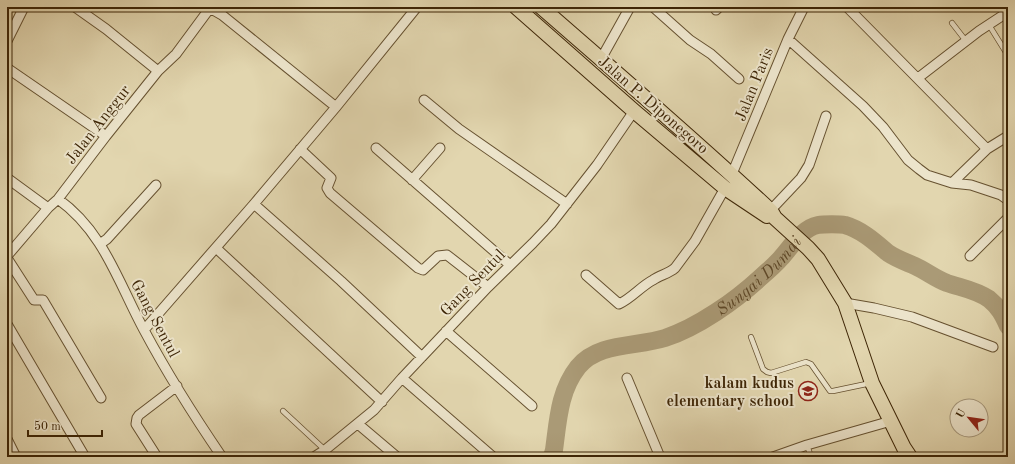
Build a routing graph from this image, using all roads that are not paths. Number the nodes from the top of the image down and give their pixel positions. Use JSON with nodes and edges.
{"nodes":[{"id":1,"x":24,"y":7,"type":"edge"},
{"id":2,"x":75,"y":7,"type":"edge"},
{"id":3,"x":417,"y":7,"type":"edge"},
{"id":4,"x":516,"y":7,"type":"edge"},
{"id":5,"x":541,"y":7,"type":"edge"},
{"id":6,"x":630,"y":7,"type":"edge"},
{"id":7,"x":653,"y":7,"type":"edge"},
{"id":8,"x":804,"y":7,"type":"edge"},
{"id":9,"x":847,"y":7,"type":"edge"},
{"id":10,"x":209,"y":8,"type":"edge"},
{"id":11,"x":1008,"y":13,"type":"edge"},
{"id":12,"x":952,"y":23,"type":"dead end"},
{"id":13,"x":989,"y":25,"type":"junction"},
{"id":14,"x":788,"y":39,"type":"junction"},
{"id":15,"x":7,"y":41,"type":"edge"},
{"id":16,"x":966,"y":41,"type":"junction"},
{"id":17,"x":1007,"y":54,"type":"dead end"},
{"id":18,"x":601,"y":59,"type":"junction"},
{"id":19,"x":7,"y":68,"type":"edge"},
{"id":20,"x":158,"y":71,"type":"junction"},
{"id":21,"x":592,"y":74,"type":"junction"},
{"id":22,"x":918,"y":78,"type":"junction"},
{"id":23,"x":739,"y":79,"type":"dead end"},
{"id":24,"x":424,"y":100,"type":"dead end"},
{"id":25,"x":336,"y":107,"type":"junction"},
{"id":26,"x":634,"y":111,"type":"junction"},
{"id":27,"x":826,"y":116,"type":"dead end"},
{"id":28,"x":106,"y":136,"type":"junction"},
{"id":29,"x":1008,"y":136,"type":"edge"},
{"id":30,"x":376,"y":148,"type":"dead end"},
{"id":31,"x":440,"y":148,"type":"dead end"},
{"id":32,"x":300,"y":149,"type":"junction"},
{"id":33,"x":987,"y":149,"type":"junction"},
{"id":34,"x":732,"y":174,"type":"junction"},
{"id":35,"x":7,"y":178,"type":"edge"},
{"id":36,"x":412,"y":180,"type":"junction"},
{"id":37,"x":952,"y":183,"type":"junction"},
{"id":38,"x":156,"y":186,"type":"dead end"},
{"id":39,"x":725,"y":188,"type":"junction"},
{"id":40,"x":58,"y":199,"type":"junction"},
{"id":41,"x":1008,"y":200,"type":"edge"},
{"id":42,"x":254,"y":204,"type":"junction"},
{"id":43,"x":567,"y":204,"type":"junction"},
{"id":44,"x":48,"y":208,"type":"junction"},
{"id":45,"x":774,"y":218,"type":"junction"},
{"id":46,"x":1008,"y":218,"type":"edge"},
{"id":47,"x":100,"y":244,"type":"junction"},
{"id":48,"x":216,"y":248,"type":"junction"},
{"id":49,"x":970,"y":256,"type":"dead end"},
{"id":50,"x":7,"y":257,"type":"edge"},
{"id":51,"x":510,"y":265,"type":"junction"},
{"id":52,"x":586,"y":275,"type":"dead end"},
{"id":53,"x":488,"y":287,"type":"junction"},
{"id":54,"x":845,"y":303,"type":"junction"},
{"id":55,"x":7,"y":324,"type":"edge"},
{"id":56,"x":144,"y":330,"type":"junction"},
{"id":57,"x":446,"y":331,"type":"junction"},
{"id":58,"x":751,"y":337,"type":"dead end"},
{"id":59,"x":992,"y":347,"type":"dead end"},
{"id":60,"x":422,"y":357,"type":"junction"},
{"id":61,"x":402,"y":378,"type":"junction"},
{"id":62,"x":627,"y":378,"type":"dead end"},
{"id":63,"x":872,"y":382,"type":"junction"},
{"id":64,"x":177,"y":386,"type":"junction"},
{"id":65,"x":101,"y":398,"type":"dead end"},
{"id":66,"x":382,"y":402,"type":"junction"},
{"id":67,"x":532,"y":406,"type":"dead end"},
{"id":68,"x":283,"y":411,"type":"dead end"},
{"id":69,"x":891,"y":421,"type":"junction"},
{"id":70,"x":358,"y":424,"type":"junction"},
{"id":71,"x":7,"y":439,"type":"edge"},
{"id":72,"x":807,"y":445,"type":"junction"},
{"id":73,"x":325,"y":450,"type":"junction"},
{"id":74,"x":219,"y":456,"type":"edge"},
{"id":75,"x":16,"y":457,"type":"edge"},
{"id":76,"x":85,"y":457,"type":"edge"},
{"id":77,"x":157,"y":457,"type":"edge"},
{"id":78,"x":314,"y":457,"type":"edge"},
{"id":79,"x":397,"y":457,"type":"edge"},
{"id":80,"x":493,"y":457,"type":"edge"},
{"id":81,"x":660,"y":457,"type":"edge"},
{"id":82,"x":773,"y":457,"type":"edge"},
{"id":83,"x":812,"y":457,"type":"edge"},
{"id":84,"x":910,"y":457,"type":"edge"}],
"edges":[{"from":1,"to":15,"type":"street"},
{"from":2,"to":20,"type":"street"},
{"from":3,"to":25,"type":"street"},
{"from":4,"to":21,"type":"main road","name":"Jalan P. Diponegoro"},
{"from":5,"to":18,"type":"main road"},
{"from":6,"to":18,"type":"street"},
{"from":7,"to":23,"type":"street"},
{"from":8,"to":14,"type":"street","name":"Jalan Paris"},
{"from":9,"to":22,"type":"street"},
{"from":10,"to":20,"type":"street","name":"Jalan Anggur"},
{"from":10,"to":25,"type":"street"},
{"from":11,"to":13,"type":"street"},
{"from":12,"to":16,"type":"lane"},
{"from":13,"to":16,"type":"street"},
{"from":13,"to":17,"type":"lane"},
{"from":14,"to":34,"type":"street","name":"Jalan Paris"},
{"from":14,"to":37,"type":"street"},
{"from":16,"to":22,"type":"street"},
{"from":18,"to":21,"type":"main road"},
{"from":18,"to":34,"type":"main road"},
{"from":19,"to":28,"type":"street"},
{"from":20,"to":28,"type":"street","name":"Jalan Anggur"},
{"from":21,"to":26,"type":"main road","name":"Jalan P. Diponegoro"},
{"from":22,"to":33,"type":"street"},
{"from":24,"to":43,"type":"street"},
{"from":25,"to":32,"type":"street"},
{"from":26,"to":39,"type":"main road","name":"Jalan P. Diponegoro"},
{"from":26,"to":43,"type":"street","name":"Gang Sentul"},
{"from":27,"to":45,"type":"street"},
{"from":28,"to":40,"type":"street","name":"Jalan Anggur"},
{"from":29,"to":33,"type":"street"},
{"from":30,"to":36,"type":"street"},
{"from":31,"to":36,"type":"street"},
{"from":32,"to":42,"type":"street"},
{"from":32,"to":53,"type":"street"},
{"from":33,"to":37,"type":"street"},
{"from":34,"to":45,"type":"main road"},
{"from":35,"to":44,"type":"street"},
{"from":36,"to":51,"type":"street"},
{"from":37,"to":41,"type":"street"},
{"from":38,"to":47,"type":"street"},
{"from":39,"to":45,"type":"main road","name":"Jalan P. Diponegoro"},
{"from":39,"to":52,"type":"street"},
{"from":40,"to":44,"type":"street","name":"Jalan Anggur"},
{"from":40,"to":47,"type":"street","name":"Gang Sentul"},
{"from":42,"to":48,"type":"street"},
{"from":42,"to":60,"type":"street"},
{"from":43,"to":51,"type":"street","name":"Gang Sentul"},
{"from":44,"to":50,"type":"street","name":"Jalan Anggur"},
{"from":45,"to":54,"type":"main road","name":"Jalan P. Diponegoro"},
{"from":46,"to":49,"type":"street"},
{"from":47,"to":56,"type":"street","name":"Gang Sentul"},
{"from":48,"to":56,"type":"street"},
{"from":48,"to":66,"type":"street"},
{"from":50,"to":65,"type":"street"},
{"from":51,"to":53,"type":"street","name":"Gang Sentul"},
{"from":53,"to":57,"type":"street","name":"Gang Sentul"},
{"from":54,"to":59,"type":"street"},
{"from":54,"to":63,"type":"main road","name":"Jalan P. Diponegoro"},
{"from":55,"to":76,"type":"street"},
{"from":56,"to":64,"type":"street","name":"Gang Sentul"},
{"from":57,"to":60,"type":"street","name":"Gang Sentul"},
{"from":57,"to":67,"type":"street"},
{"from":58,"to":63,"type":"lane"},
{"from":60,"to":61,"type":"street","name":"Gang Sentul"},
{"from":61,"to":66,"type":"street","name":"Gang Sentul"},
{"from":61,"to":80,"type":"street"},
{"from":62,"to":81,"type":"street"},
{"from":63,"to":69,"type":"main road","name":"Jalan P. Diponegoro"},
{"from":64,"to":74,"type":"street","name":"Gang Sentul"},
{"from":64,"to":77,"type":"street"},
{"from":66,"to":70,"type":"street","name":"Gang Sentul"},
{"from":68,"to":73,"type":"lane"},
{"from":69,"to":72,"type":"street"},
{"from":69,"to":84,"type":"main road","name":"Jalan P. Diponegoro"},
{"from":70,"to":73,"type":"street","name":"Gang Sentul"},
{"from":70,"to":79,"type":"street"},
{"from":71,"to":75,"type":"street"},
{"from":72,"to":82,"type":"street"},
{"from":72,"to":83,"type":"lane"},
{"from":73,"to":78,"type":"street","name":"Gang Sentul"}]}
